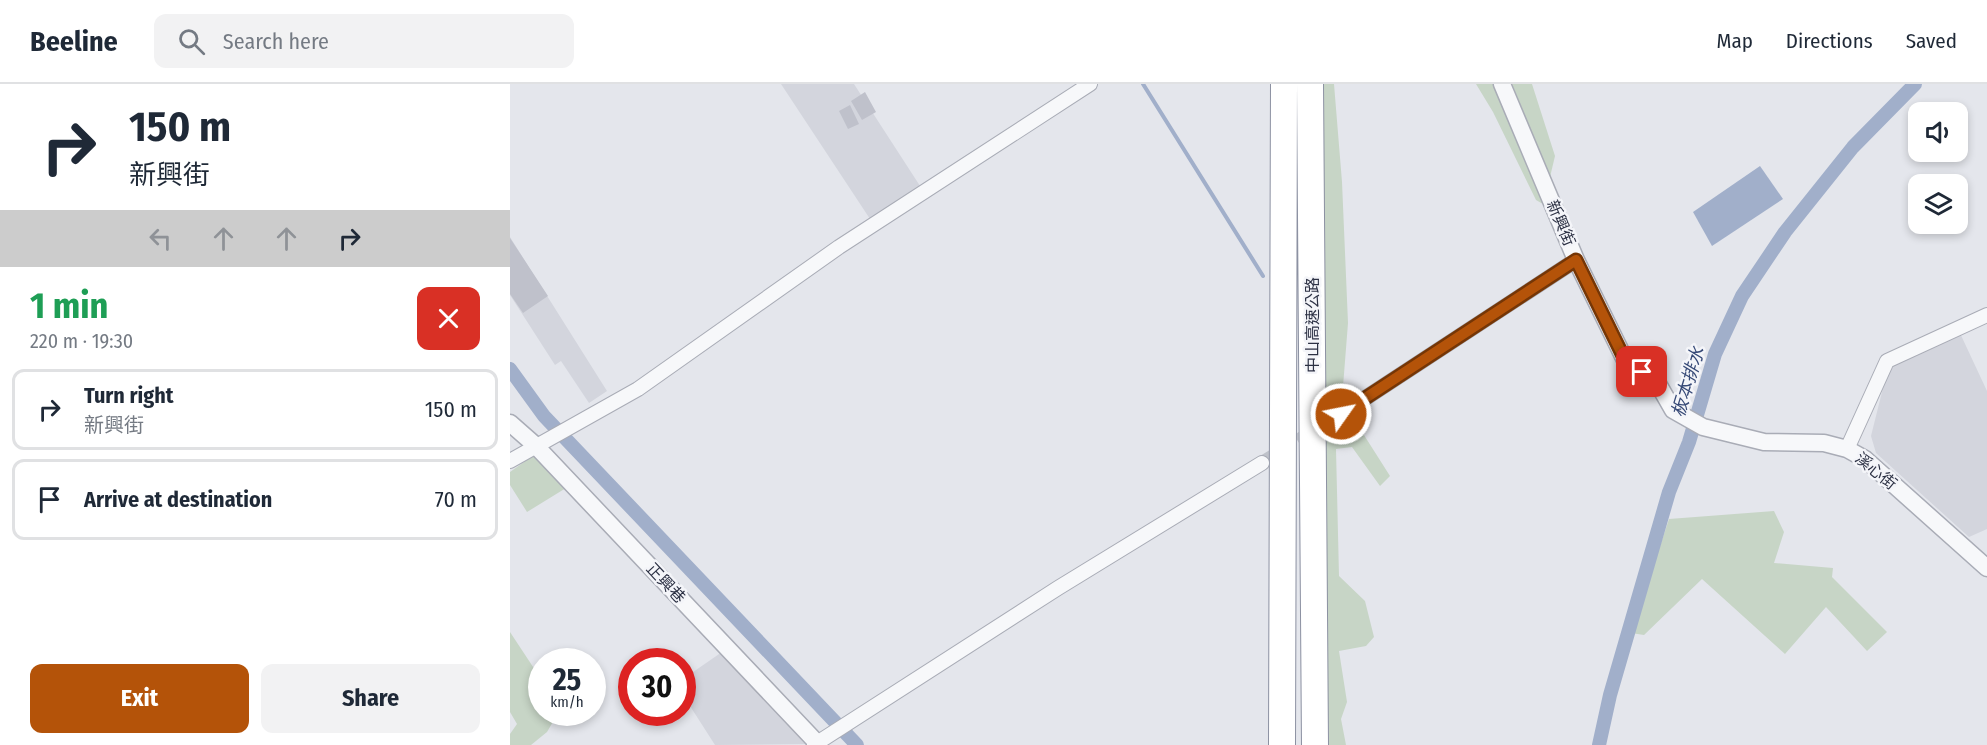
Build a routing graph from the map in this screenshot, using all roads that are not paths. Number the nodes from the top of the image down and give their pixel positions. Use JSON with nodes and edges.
{"nodes":[{"id":1,"x":1090,"y":84,"type":"edge"},
{"id":2,"x":1284,"y":84,"type":"edge"},
{"id":3,"x":1310,"y":84,"type":"edge"},
{"id":4,"x":1502,"y":84,"type":"edge"},
{"id":5,"x":1576,"y":260,"type":"junction"},
{"id":6,"x":1987,"y":315,"type":"edge"},
{"id":7,"x":1674,"y":411,"type":"joint"},
{"id":8,"x":1341,"y":414,"type":"tunnel mouth"},
{"id":9,"x":510,"y":423,"type":"edge"},
{"id":10,"x":535,"y":445,"type":"junction"},
{"id":11,"x":1847,"y":449,"type":"junction"},
{"id":12,"x":510,"y":461,"type":"edge"},
{"id":13,"x":1262,"y":463,"type":"tunnel mouth"},
{"id":14,"x":1987,"y":568,"type":"edge"},
{"id":15,"x":817,"y":744,"type":"edge"},
{"id":16,"x":1282,"y":745,"type":"edge"},
{"id":17,"x":1315,"y":745,"type":"edge"}],
"edges":[{"from":1,"to":10,"type":"street"},
{"from":2,"to":16,"type":"highway","name":"中山高速公路"},
{"from":3,"to":17,"type":"highway","name":"中山高速公路"},
{"from":4,"to":5,"type":"street","name":"新興街"},
{"from":5,"to":7,"type":"street","name":"新興街"},
{"from":5,"to":8,"type":"street"},
{"from":6,"to":11,"type":"street"},
{"from":7,"to":11,"type":"street","name":"溪心街"},
{"from":9,"to":10,"type":"street","name":"正興巷"},
{"from":10,"to":12,"type":"street"},
{"from":10,"to":15,"type":"street","name":"正興巷"},
{"from":11,"to":14,"type":"street","name":"溪心街"},
{"from":13,"to":15,"type":"street"}]}
